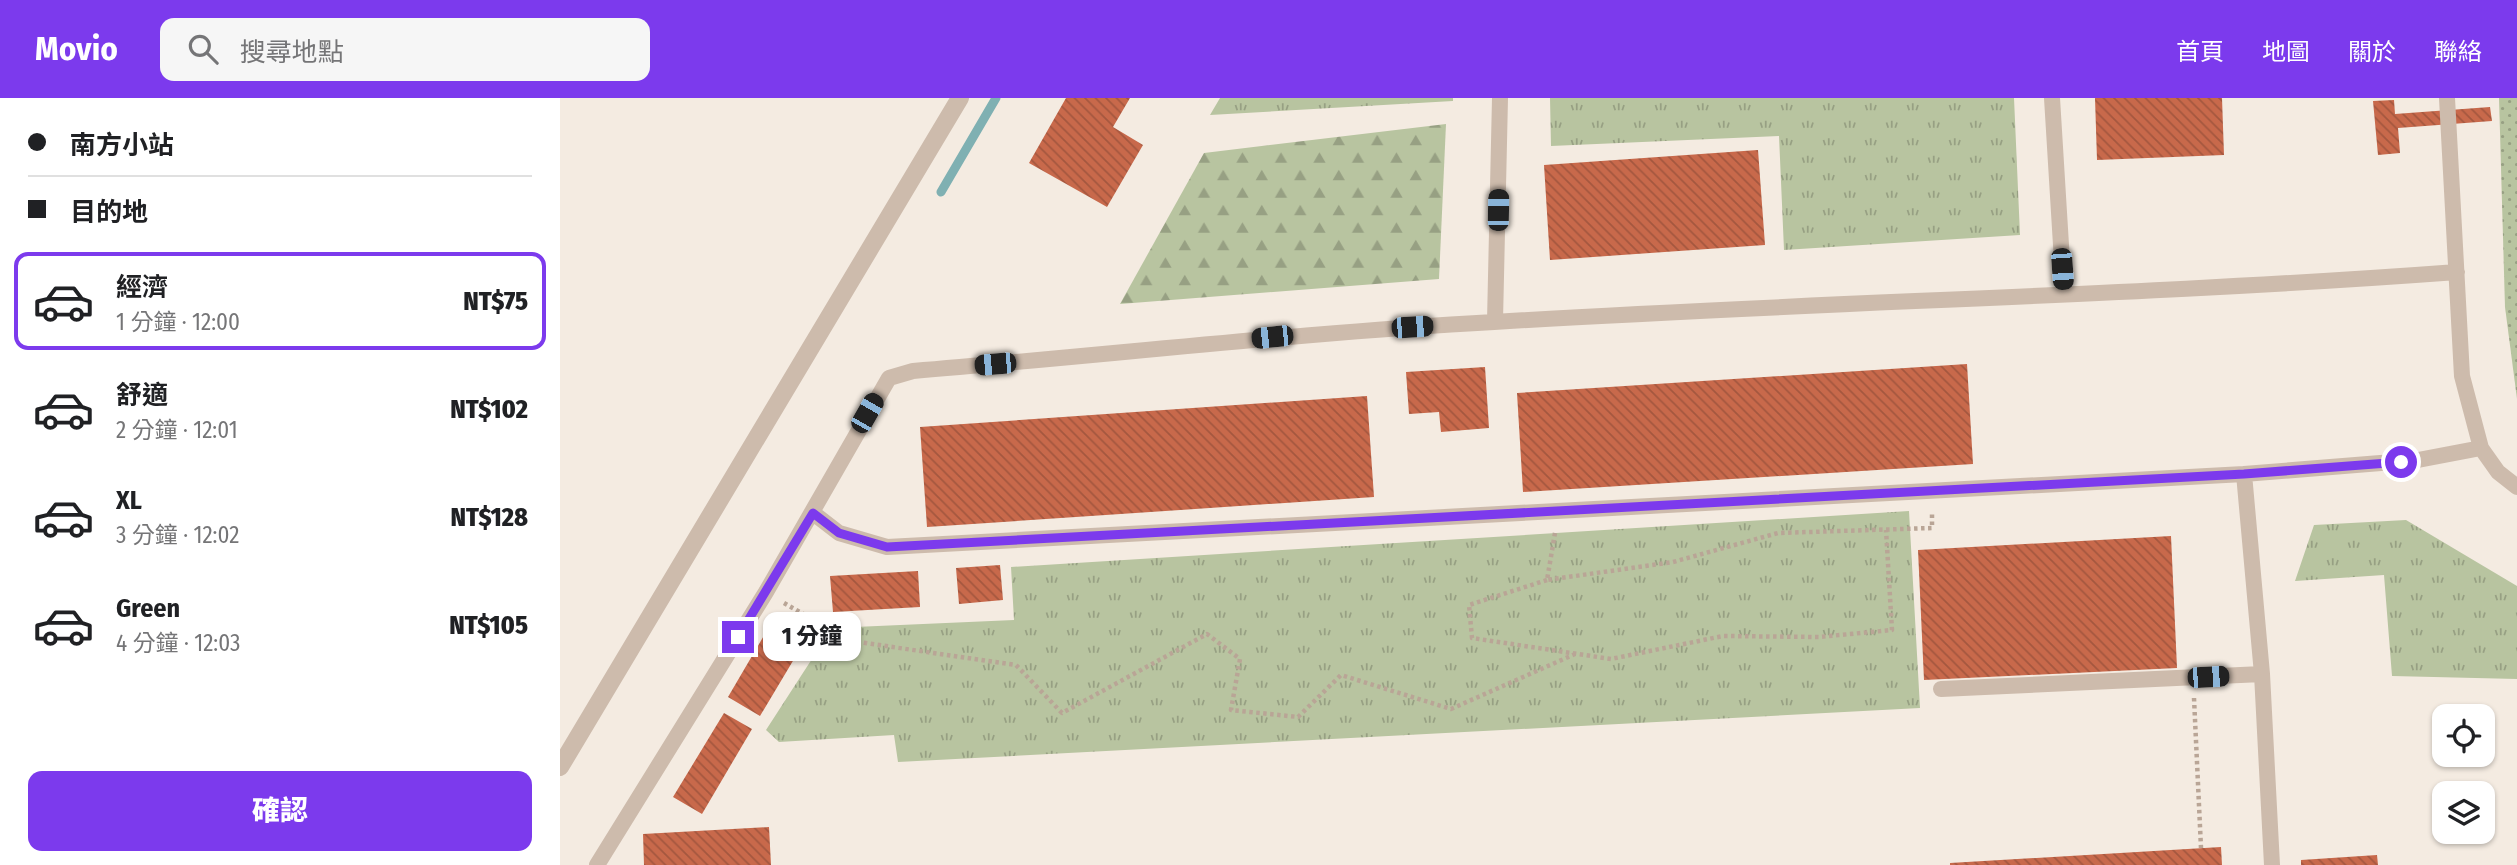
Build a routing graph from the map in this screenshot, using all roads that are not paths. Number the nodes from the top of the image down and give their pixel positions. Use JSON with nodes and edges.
{"nodes":[{"id":1,"x":960,"y":98,"type":"edge"},
{"id":2,"x":1500,"y":98,"type":"edge"},
{"id":3,"x":2052,"y":98,"type":"edge"},
{"id":4,"x":2448,"y":98,"type":"edge"},
{"id":5,"x":2456,"y":272,"type":"junction"},
{"id":6,"x":2064,"y":294,"type":"junction"},
{"id":7,"x":1495,"y":321,"type":"junction"},
{"id":8,"x":2481,"y":448,"type":"junction"},
{"id":9,"x":2244,"y":474,"type":"junction"},
{"id":10,"x":2517,"y":487,"type":"edge"},
{"id":11,"x":813,"y":513,"type":"junction"},
{"id":12,"x":2262,"y":674,"type":"junction"},
{"id":13,"x":1941,"y":689,"type":"dead end"},
{"id":14,"x":560,"y":767,"type":"edge"},
{"id":15,"x":597,"y":865,"type":"edge"},
{"id":16,"x":2272,"y":865,"type":"edge"}],
"edges":[{"from":1,"to":14,"type":"street"},
{"from":2,"to":7,"type":"lane"},
{"from":3,"to":6,"type":"lane"},
{"from":4,"to":5,"type":"lane"},
{"from":5,"to":6,"type":"lane"},
{"from":5,"to":8,"type":"lane"},
{"from":6,"to":7,"type":"lane"},
{"from":7,"to":11,"type":"lane"},
{"from":8,"to":9,"type":"lane"},
{"from":8,"to":10,"type":"lane"},
{"from":9,"to":11,"type":"lane"},
{"from":9,"to":12,"type":"lane"},
{"from":11,"to":15,"type":"lane"},
{"from":12,"to":13,"type":"lane"},
{"from":12,"to":16,"type":"lane"}]}
